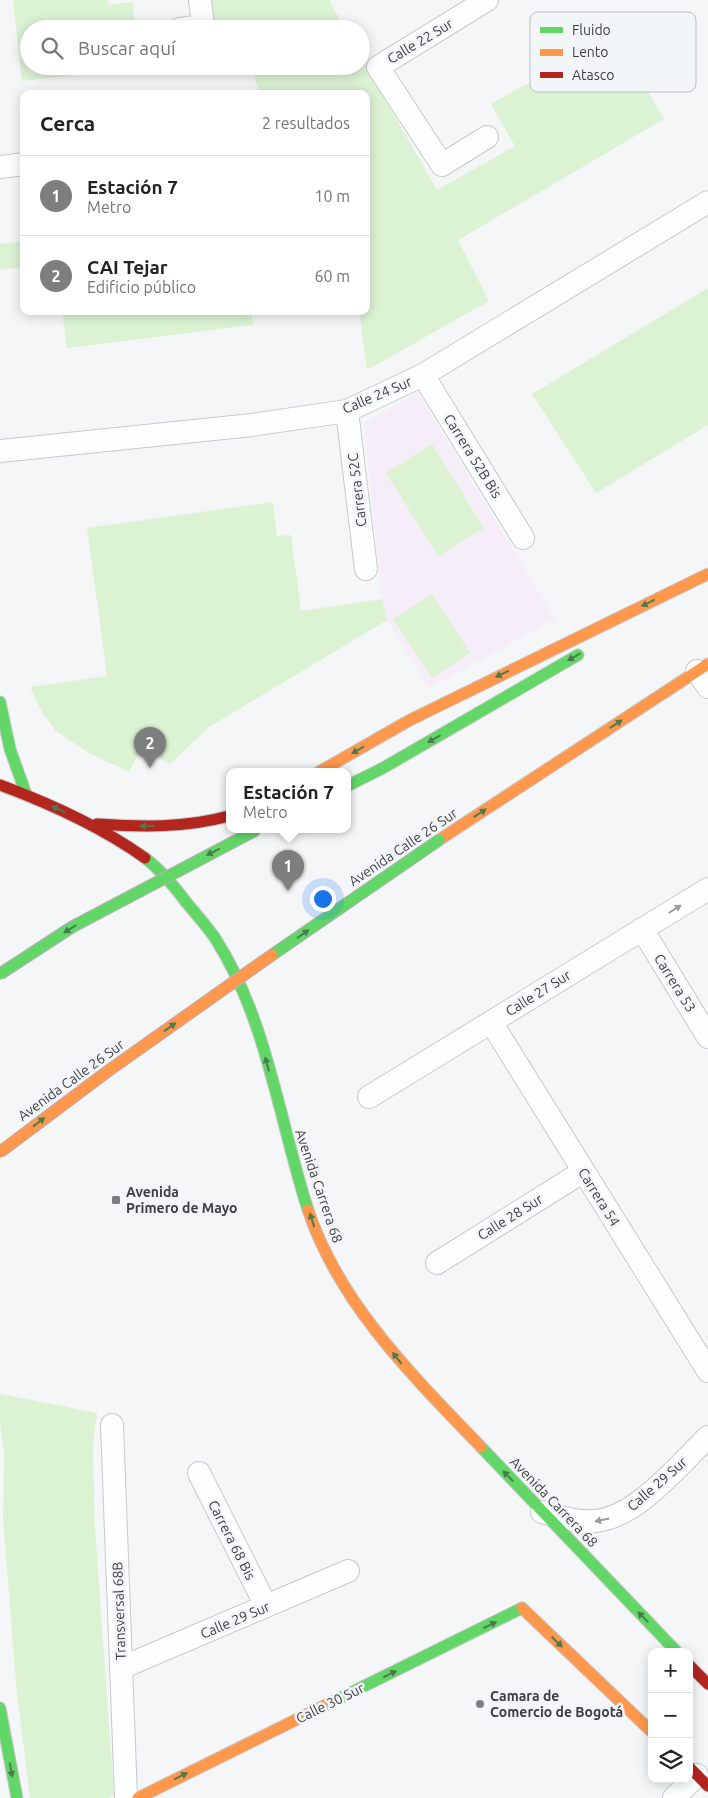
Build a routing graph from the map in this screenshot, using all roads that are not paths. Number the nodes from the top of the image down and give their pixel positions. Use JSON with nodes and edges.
{"nodes":[{"id":1,"x":200,"y":0,"type":"edge"},
{"id":2,"x":487,"y":0,"type":"edge"},
{"id":3,"x":202,"y":20,"type":"edge"},
{"id":4,"x":487,"y":137,"type":"dead end"},
{"id":5,"x":20,"y":165,"type":"edge"},
{"id":6,"x":0,"y":168,"type":"edge"},
{"id":7,"x":708,"y":202,"type":"edge"},
{"id":8,"x":423,"y":375,"type":"junction"},
{"id":9,"x":347,"y":411,"type":"junction"},
{"id":10,"x":0,"y":451,"type":"edge"},
{"id":11,"x":523,"y":538,"type":"dead end"},
{"id":12,"x":366,"y":569,"type":"dead end"},
{"id":13,"x":708,"y":574,"type":"edge"},
{"id":14,"x":708,"y":581,"type":"edge"},
{"id":15,"x":640,"y":620,"type":"dead end"},
{"id":16,"x":588,"y":649,"type":"dead end"},
{"id":17,"x":704,"y":674,"type":"edge"},
{"id":18,"x":0,"y":702,"type":"edge"},
{"id":19,"x":326,"y":768,"type":"edge"},
{"id":20,"x":351,"y":784,"type":"edge"},
{"id":21,"x":0,"y":786,"type":"edge"},
{"id":22,"x":26,"y":794,"type":"junction"},
{"id":23,"x":226,"y":817,"type":"edge"},
{"id":24,"x":90,"y":824,"type":"junction"},
{"id":25,"x":250,"y":833,"type":"edge"},
{"id":26,"x":708,"y":889,"type":"edge"},
{"id":27,"x":642,"y":929,"type":"junction"},
{"id":28,"x":0,"y":974,"type":"edge"},
{"id":29,"x":491,"y":1022,"type":"junction"},
{"id":30,"x":708,"y":1037,"type":"edge"},
{"id":31,"x":369,"y":1098,"type":"dead end"},
{"id":32,"x":0,"y":1152,"type":"edge"},
{"id":33,"x":584,"y":1171,"type":"junction"},
{"id":34,"x":437,"y":1263,"type":"dead end"},
{"id":35,"x":708,"y":1371,"type":"edge"},
{"id":36,"x":112,"y":1425,"type":"dead end"},
{"id":37,"x":708,"y":1437,"type":"edge"},
{"id":38,"x":199,"y":1473,"type":"dead end"},
{"id":39,"x":542,"y":1512,"type":"junction"},
{"id":40,"x":348,"y":1571,"type":"dead end"},
{"id":41,"x":266,"y":1606,"type":"junction"},
{"id":42,"x":673,"y":1648,"type":"edge"},
{"id":43,"x":121,"y":1668,"type":"junction"},
{"id":44,"x":693,"y":1669,"type":"edge"},
{"id":45,"x":708,"y":1683,"type":"edge"},
{"id":46,"x":0,"y":1708,"type":"edge"},
{"id":47,"x":648,"y":1728,"type":"edge"},
{"id":48,"x":698,"y":1776,"type":"edge"},
{"id":49,"x":17,"y":1798,"type":"edge"},
{"id":50,"x":126,"y":1798,"type":"edge"},
{"id":51,"x":138,"y":1798,"type":"edge"},
{"id":52,"x":674,"y":1798,"type":"edge"}],
"edges":[{"from":1,"to":3,"type":"street"},
{"from":2,"to":4,"type":"street","name":"Calle 22 Sur"},
{"from":5,"to":6,"type":"street"},
{"from":7,"to":8,"type":"street","name":"Calle 24 Sur"},
{"from":8,"to":9,"type":"street","name":"Calle 24 Sur"},
{"from":8,"to":11,"type":"street","name":"Carrera 52B Bis"},
{"from":9,"to":10,"type":"street","name":"Calle 24 Sur"},
{"from":9,"to":12,"type":"street","name":"Carrera 52C"},
{"from":13,"to":19,"type":"main road","one_way":true},
{"from":14,"to":15,"type":"main road"},
{"from":16,"to":20,"type":"main road","one_way":true},
{"from":32,"to":17,"type":"main road","name":"Avenida Calle 26 Sur","one_way":true,"bridge":true},
{"from":18,"to":22,"type":"main road"},
{"from":21,"to":22,"type":"main road","name":"Avenida Carrera 68"},
{"from":24,"to":22,"type":"main road","name":"Avenida Carrera 68","one_way":true},
{"from":23,"to":24,"type":"main road","one_way":true},
{"from":39,"to":24,"type":"main road","name":"Avenida Carrera 68","one_way":true},
{"from":25,"to":28,"type":"main road","one_way":true,"bridge":true},
{"from":27,"to":26,"type":"street","name":"Calle 27 Sur","one_way":true},
{"from":27,"to":29,"type":"street","name":"Calle 27 Sur"},
{"from":27,"to":30,"type":"street","name":"Carrera 53"},
{"from":29,"to":31,"type":"street","name":"Calle 27 Sur"},
{"from":29,"to":33,"type":"street","name":"Carrera 54"},
{"from":33,"to":34,"type":"street","name":"Calle 28 Sur"},
{"from":33,"to":35,"type":"street","name":"Carrera 54"},
{"from":36,"to":43,"type":"street","name":"Transversal 68B"},
{"from":37,"to":39,"type":"street","name":"Calle 29 Sur","one_way":true},
{"from":38,"to":41,"type":"street","name":"Carrera 68 Bis"},
{"from":42,"to":39,"type":"main road","name":"Avenida Carrera 68","one_way":true},
{"from":40,"to":41,"type":"street","name":"Calle 29 Sur"},
{"from":41,"to":43,"type":"street","name":"Calle 29 Sur"},
{"from":43,"to":50,"type":"street","name":"Transversal 68B"},
{"from":44,"to":45,"type":"main road"},
{"from":46,"to":49,"type":"main road","one_way":true},
{"from":51,"to":47,"type":"main road","name":"Calle 30 Sur","one_way":true},
{"from":48,"to":52,"type":"street"}]}
